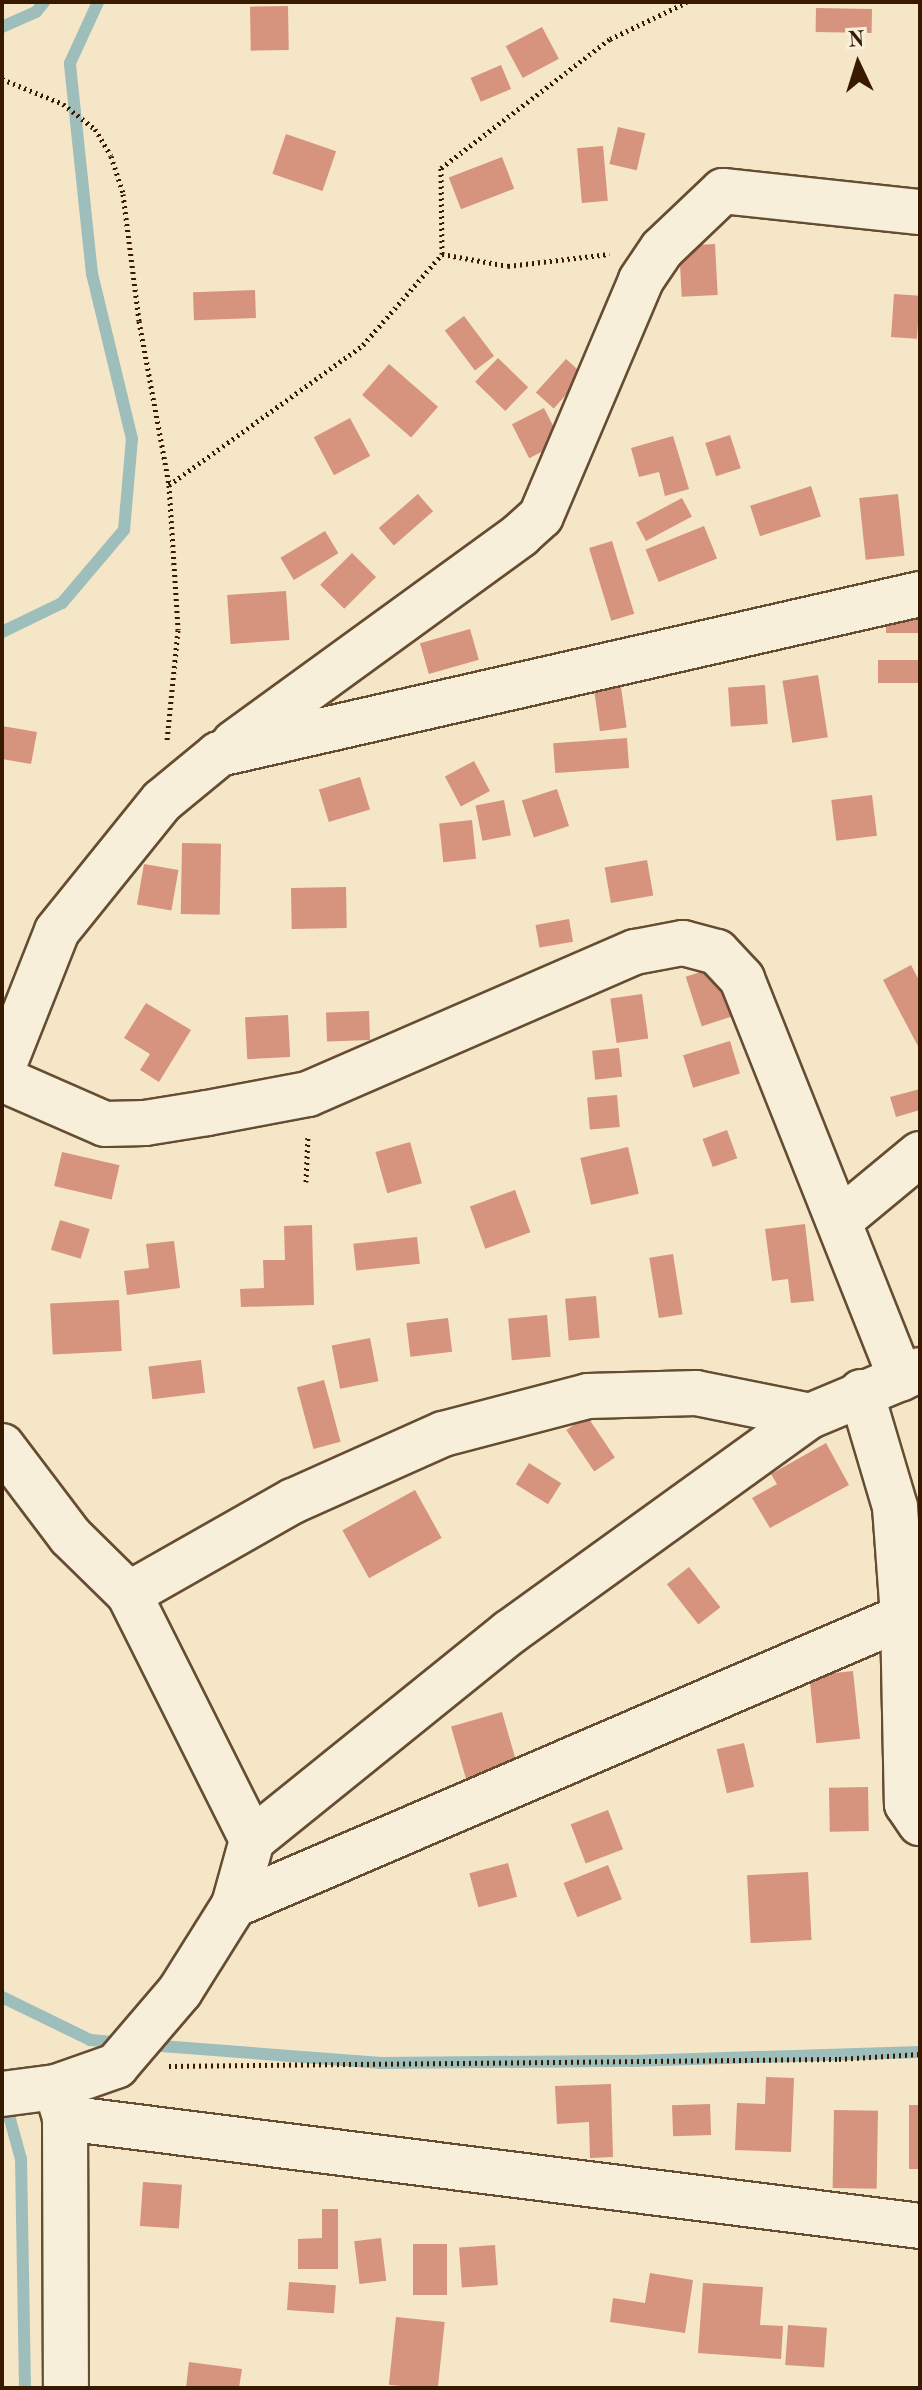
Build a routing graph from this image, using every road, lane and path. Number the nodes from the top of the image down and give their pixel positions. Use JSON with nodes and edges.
{"nodes":[{"id":1,"x":687,"y":2,"type":"edge"},
{"id":2,"x":2,"y":79,"type":"edge"},
{"id":3,"x":920,"y":212,"type":"edge"},
{"id":4,"x":614,"y":252,"type":"dead end"},
{"id":5,"x":442,"y":254,"type":"junction"},
{"id":6,"x":169,"y":485,"type":"junction"},
{"id":7,"x":920,"y":594,"type":"edge"},
{"id":8,"x":219,"y":754,"type":"junction"},
{"id":9,"x":162,"y":801,"type":"junction"},
{"id":10,"x":2,"y":1070,"type":"edge"},
{"id":11,"x":2,"y":1079,"type":"edge"},
{"id":12,"x":920,"y":1154,"type":"edge"},
{"id":13,"x":839,"y":1221,"type":"junction"},
{"id":14,"x":894,"y":1380,"type":"edge"},
{"id":15,"x":810,"y":1416,"type":"junction"},
{"id":16,"x":2,"y":1446,"type":"edge"},
{"id":17,"x":908,"y":1505,"type":"edge"},
{"id":18,"x":129,"y":1594,"type":"junction"},
{"id":19,"x":903,"y":1617,"type":"junction"},
{"id":20,"x":920,"y":1823,"type":"edge"},
{"id":21,"x":252,"y":1840,"type":"junction"},
{"id":22,"x":234,"y":1905,"type":"junction"},
{"id":23,"x":920,"y":2054,"type":"edge"},
{"id":24,"x":116,"y":2066,"type":"junction"},
{"id":25,"x":2,"y":2094,"type":"edge"},
{"id":26,"x":60,"y":2103,"type":"junction"},
{"id":27,"x":920,"y":2226,"type":"edge"},
{"id":28,"x":66,"y":2388,"type":"edge"}],
"edges":[{"from":1,"to":5,"type":"path"},
{"from":2,"to":6,"type":"path"},
{"from":3,"to":8,"type":"street"},
{"from":4,"to":5,"type":"path"},
{"from":5,"to":6,"type":"path"},
{"from":6,"to":9,"type":"path"},
{"from":7,"to":8,"type":"street"},
{"from":8,"to":9,"type":"street"},
{"from":9,"to":10,"type":"street"},
{"from":11,"to":13,"type":"street"},
{"from":12,"to":13,"type":"street"},
{"from":13,"to":14,"type":"street"},
{"from":14,"to":15,"type":"street"},
{"from":14,"to":17,"type":"street"},
{"from":15,"to":18,"type":"street"},
{"from":15,"to":21,"type":"street"},
{"from":16,"to":18,"type":"street"},
{"from":17,"to":19,"type":"street"},
{"from":18,"to":21,"type":"street"},
{"from":19,"to":20,"type":"street"},
{"from":19,"to":22,"type":"street"},
{"from":21,"to":22,"type":"street"},
{"from":22,"to":24,"type":"street"},
{"from":23,"to":24,"type":"path"},
{"from":24,"to":26,"type":"street"},
{"from":25,"to":26,"type":"street"},
{"from":26,"to":27,"type":"street"},
{"from":26,"to":28,"type":"street"}]}
